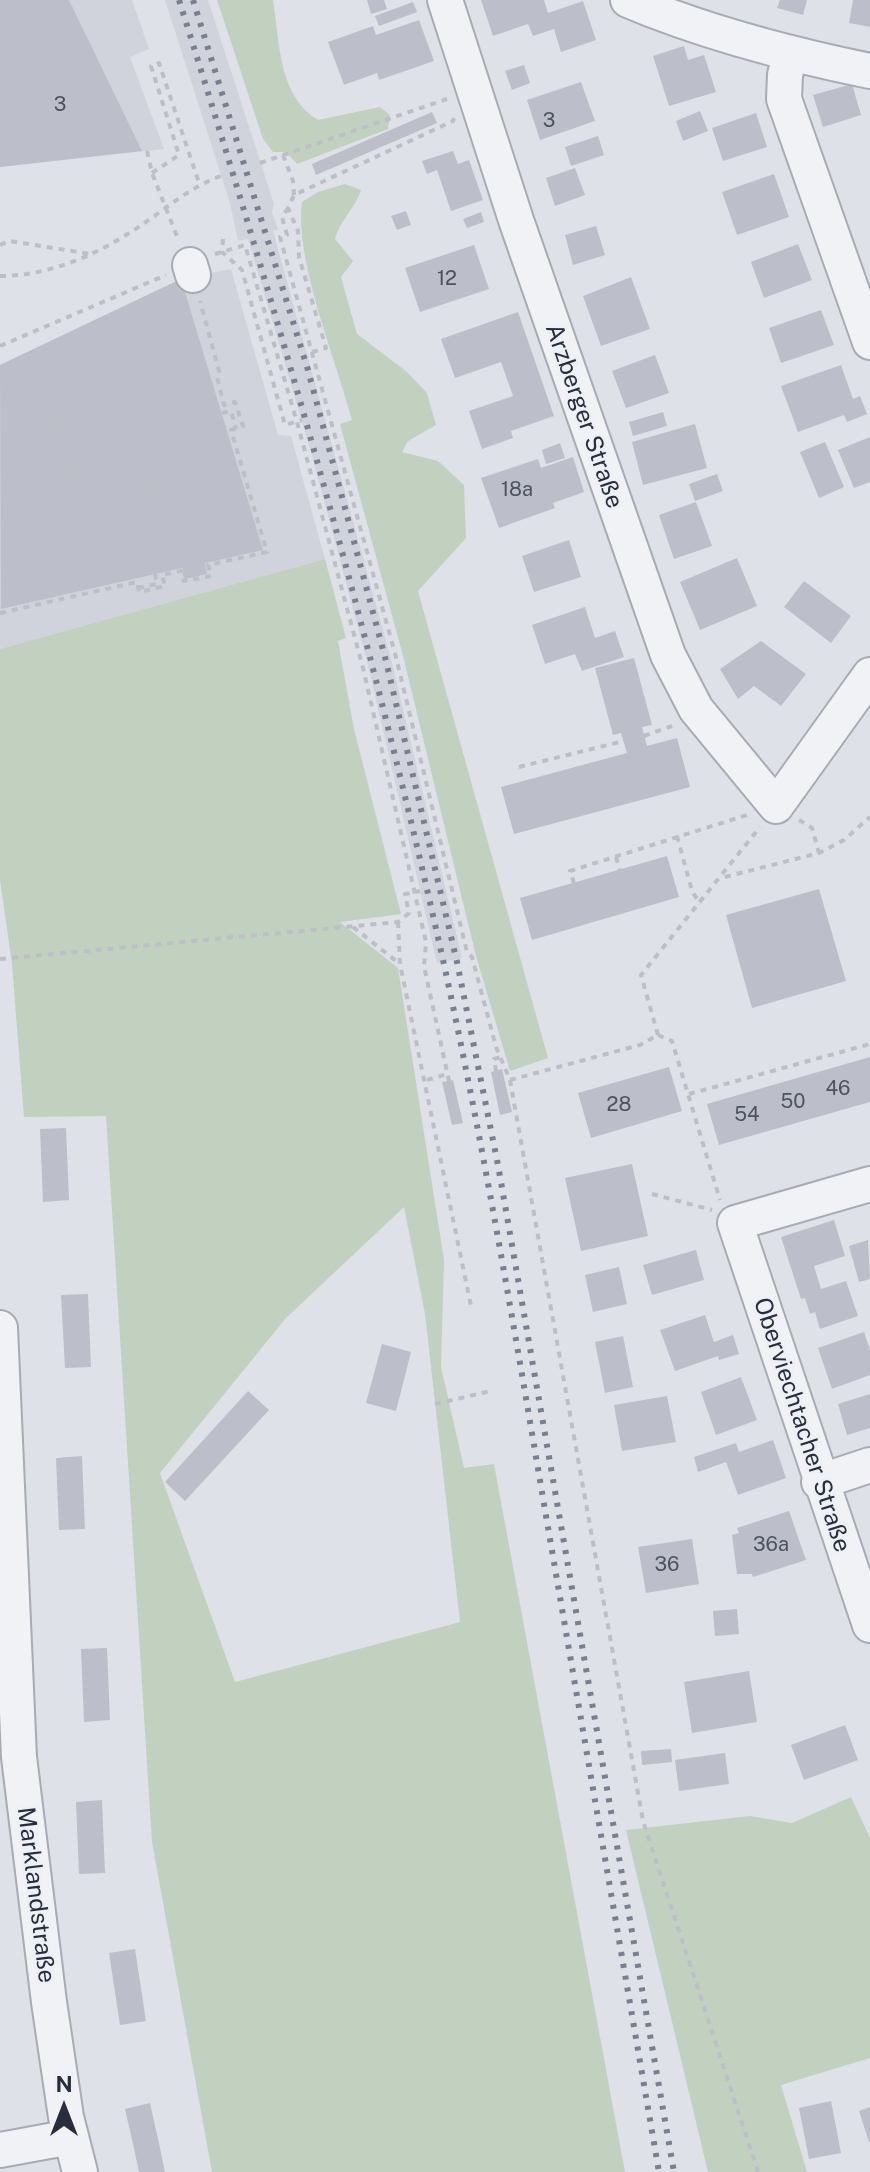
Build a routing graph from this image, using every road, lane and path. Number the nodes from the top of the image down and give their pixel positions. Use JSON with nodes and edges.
{"nodes":[{"id":1,"x":445,"y":0,"type":"edge"},
{"id":2,"x":628,"y":0,"type":"edge"},
{"id":3,"x":790,"y":54,"type":"junction"},
{"id":4,"x":870,"y":71,"type":"edge"},
{"id":5,"x":458,"y":95,"type":"dead end"},
{"id":6,"x":456,"y":108,"type":"dead end"},
{"id":7,"x":386,"y":141,"type":"dead end"},
{"id":8,"x":147,"y":151,"type":"dead end"},
{"id":9,"x":390,"y":151,"type":"junction"},
{"id":10,"x":283,"y":155,"type":"junction"},
{"id":11,"x":260,"y":163,"type":"dead end"},
{"id":12,"x":152,"y":173,"type":"junction"},
{"id":13,"x":221,"y":176,"type":"dead end"},
{"id":14,"x":199,"y":183,"type":"junction"},
{"id":15,"x":294,"y":195,"type":"junction"},
{"id":16,"x":288,"y":208,"type":"junction"},
{"id":17,"x":164,"y":209,"type":"junction"},
{"id":18,"x":223,"y":239,"type":"dead end"},
{"id":19,"x":0,"y":245,"type":"edge"},
{"id":20,"x":92,"y":254,"type":"junction"},
{"id":21,"x":205,"y":262,"type":"junction"},
{"id":22,"x":0,"y":276,"type":"edge"},
{"id":23,"x":870,"y":342,"type":"edge"},
{"id":24,"x":0,"y":346,"type":"edge"},
{"id":25,"x":312,"y":352,"type":"junction"},
{"id":26,"x":24,"y":362,"type":"dead end"},
{"id":27,"x":222,"y":413,"type":"dead end"},
{"id":28,"x":53,"y":420,"type":"junction"},
{"id":29,"x":300,"y":421,"type":"junction"},
{"id":30,"x":236,"y":428,"type":"junction"},
{"id":31,"x":115,"y":449,"type":"junction"},
{"id":32,"x":72,"y":473,"type":"junction"},
{"id":33,"x":152,"y":492,"type":"junction"},
{"id":34,"x":185,"y":547,"type":"dead end"},
{"id":35,"x":201,"y":564,"type":"dead end"},
{"id":36,"x":155,"y":574,"type":"dead end"},
{"id":37,"x":183,"y":575,"type":"junction"},
{"id":38,"x":139,"y":587,"type":"junction"},
{"id":39,"x":0,"y":613,"type":"edge"},
{"id":40,"x":870,"y":675,"type":"edge"},
{"id":41,"x":624,"y":741,"type":"dead end"},
{"id":42,"x":519,"y":767,"type":"dead end"},
{"id":43,"x":776,"y":806,"type":"junction"},
{"id":44,"x":870,"y":817,"type":"edge"},
{"id":45,"x":677,"y":836,"type":"junction"},
{"id":46,"x":819,"y":853,"type":"junction"},
{"id":47,"x":616,"y":857,"type":"junction"},
{"id":48,"x":620,"y":871,"type":"dead end"},
{"id":49,"x":723,"y":877,"type":"junction"},
{"id":50,"x":574,"y":883,"type":"dead end"},
{"id":51,"x":417,"y":891,"type":"junction"},
{"id":52,"x":700,"y":904,"type":"junction"},
{"id":53,"x":398,"y":922,"type":"junction"},
{"id":54,"x":351,"y":926,"type":"junction"},
{"id":55,"x":0,"y":959,"type":"edge"},
{"id":56,"x":400,"y":964,"type":"junction"},
{"id":57,"x":658,"y":1035,"type":"junction"},
{"id":58,"x":870,"y":1044,"type":"edge"},
{"id":59,"x":501,"y":1057,"type":"junction"},
{"id":60,"x":496,"y":1071,"type":"dead end"},
{"id":61,"x":447,"y":1074,"type":"junction"},
{"id":62,"x":426,"y":1080,"type":"junction"},
{"id":63,"x":510,"y":1080,"type":"junction"},
{"id":64,"x":449,"y":1081,"type":"dead end"},
{"id":65,"x":689,"y":1094,"type":"junction"},
{"id":66,"x":870,"y":1184,"type":"edge"},
{"id":67,"x":652,"y":1194,"type":"dead end"},
{"id":68,"x":731,"y":1218,"type":"junction"},
{"id":69,"x":471,"y":1306,"type":"dead end"},
{"id":70,"x":0,"y":1328,"type":"edge"},
{"id":71,"x":491,"y":1391,"type":"dead end"},
{"id":72,"x":435,"y":1404,"type":"dead end"},
{"id":73,"x":870,"y":1465,"type":"edge"},
{"id":74,"x":819,"y":1482,"type":"junction"},
{"id":75,"x":870,"y":1625,"type":"edge"},
{"id":76,"x":16,"y":1868,"type":"edge"},
{"id":77,"x":71,"y":2137,"type":"junction"},
{"id":78,"x":0,"y":2150,"type":"edge"},
{"id":79,"x":80,"y":2172,"type":"edge"},
{"id":80,"x":758,"y":2172,"type":"edge"}],
"edges":[{"from":1,"to":43,"type":"street","name":"Arzberger Straße"},
{"from":2,"to":3,"type":"street"},
{"from":3,"to":4,"type":"street"},
{"from":3,"to":23,"type":"street"},
{"from":5,"to":10,"type":"path"},
{"from":6,"to":9,"type":"path"},
{"from":7,"to":9,"type":"path"},
{"from":8,"to":12,"type":"path"},
{"from":9,"to":15,"type":"path"},
{"from":10,"to":11,"type":"path"},
{"from":10,"to":15,"type":"path"},
{"from":12,"to":14,"type":"path"},
{"from":12,"to":17,"type":"path"},
{"from":13,"to":14,"type":"path"},
{"from":14,"to":17,"type":"path"},
{"from":15,"to":16,"type":"path"},
{"from":16,"to":25,"type":"path"},
{"from":16,"to":25,"type":"path"},
{"from":17,"to":20,"type":"path"},
{"from":17,"to":21,"type":"path"},
{"from":18,"to":21,"type":"path"},
{"from":19,"to":20,"type":"path"},
{"from":20,"to":22,"type":"path"},
{"from":21,"to":24,"type":"path"},
{"from":21,"to":29,"type":"path"},
{"from":21,"to":29,"type":"path"},
{"from":21,"to":30,"type":"path"},
{"from":25,"to":59,"type":"path"},
{"from":26,"to":28,"type":"path"},
{"from":27,"to":30,"type":"path"},
{"from":28,"to":31,"type":"path"},
{"from":28,"to":32,"type":"path"},
{"from":29,"to":51,"type":"path"},
{"from":30,"to":37,"type":"path"},
{"from":31,"to":32,"type":"path"},
{"from":31,"to":33,"type":"path"},
{"from":32,"to":33,"type":"path"},
{"from":33,"to":34,"type":"path"},
{"from":35,"to":37,"type":"path"},
{"from":36,"to":38,"type":"path"},
{"from":37,"to":38,"type":"path"},
{"from":38,"to":39,"type":"path"},
{"from":40,"to":43,"type":"street"},
{"from":41,"to":42,"type":"path"},
{"from":43,"to":45,"type":"path"},
{"from":43,"to":46,"type":"path"},
{"from":43,"to":49,"type":"path"},
{"from":44,"to":46,"type":"path"},
{"from":45,"to":47,"type":"path"},
{"from":45,"to":52,"type":"path"},
{"from":46,"to":49,"type":"path"},
{"from":47,"to":48,"type":"path"},
{"from":47,"to":50,"type":"path"},
{"from":49,"to":52,"type":"path"},
{"from":51,"to":53,"type":"path"},
{"from":51,"to":61,"type":"path"},
{"from":52,"to":57,"type":"path"},
{"from":53,"to":54,"type":"path"},
{"from":53,"to":56,"type":"path"},
{"from":54,"to":55,"type":"path"},
{"from":54,"to":56,"type":"path"},
{"from":56,"to":62,"type":"path"},
{"from":57,"to":63,"type":"path"},
{"from":57,"to":65,"type":"path"},
{"from":58,"to":65,"type":"path"},
{"from":59,"to":60,"type":"path"},
{"from":59,"to":63,"type":"path"},
{"from":61,"to":62,"type":"path"},
{"from":61,"to":64,"type":"path"},
{"from":62,"to":69,"type":"path"},
{"from":63,"to":80,"type":"path"},
{"from":65,"to":68,"type":"path"},
{"from":66,"to":68,"type":"street"},
{"from":67,"to":68,"type":"path"},
{"from":68,"to":74,"type":"street","name":"Oberviechtacher Straße"},
{"from":70,"to":76,"type":"street","name":"Marklandstraße"},
{"from":71,"to":72,"type":"path"},
{"from":73,"to":74,"type":"street"},
{"from":74,"to":75,"type":"street","name":"Oberviechtacher Straße"},
{"from":76,"to":77,"type":"street","name":"Marklandstraße"},
{"from":77,"to":78,"type":"street"},
{"from":77,"to":79,"type":"street","name":"Marklandstraße"}]}
